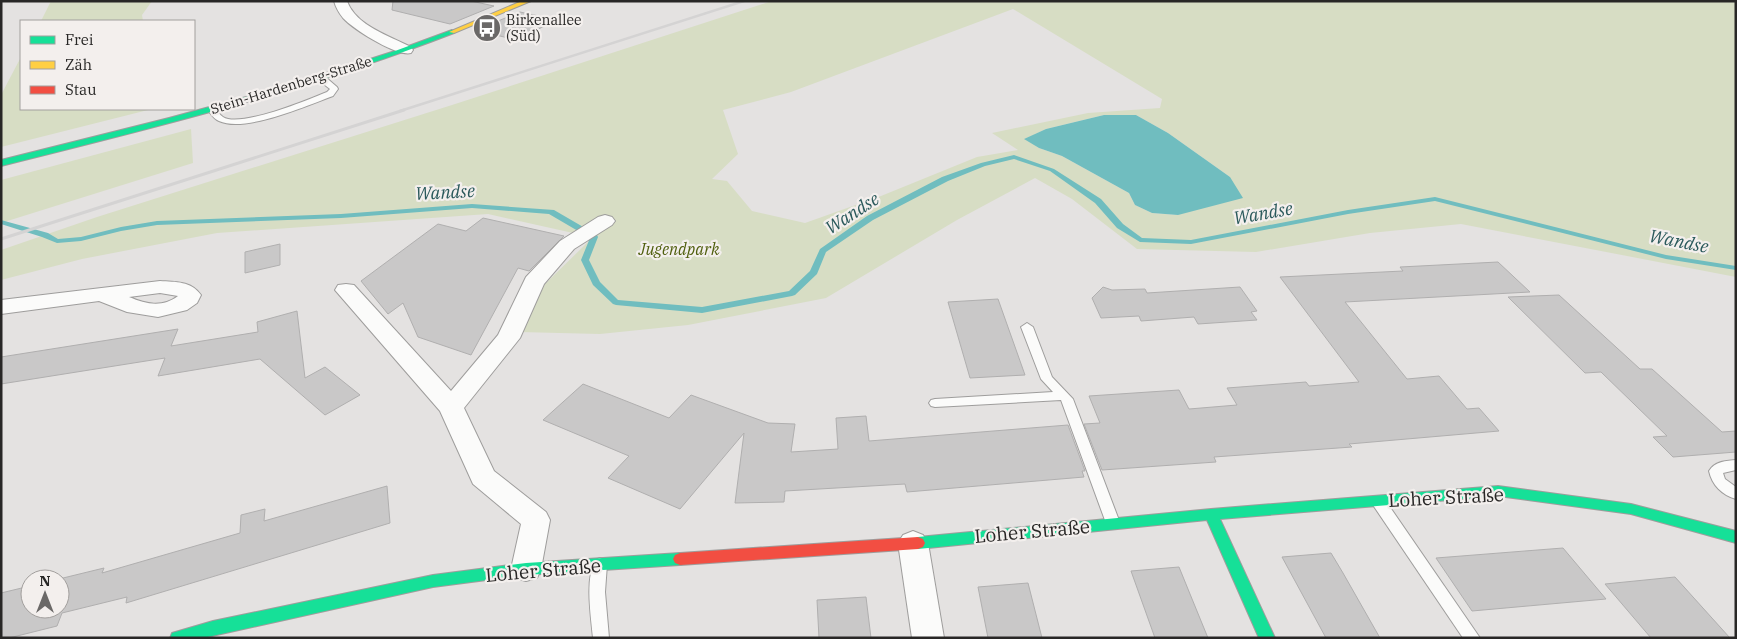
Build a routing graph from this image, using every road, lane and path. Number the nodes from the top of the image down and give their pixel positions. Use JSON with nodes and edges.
{"nodes":[{"id":1,"x":340,"y":1,"type":"edge"},
{"id":2,"x":528,"y":1,"type":"edge"},
{"id":3,"x":406,"y":50,"type":"junction"},
{"id":4,"x":320,"y":77,"type":"junction"},
{"id":5,"x":212,"y":110,"type":"junction"},
{"id":6,"x":1,"y":163,"type":"edge"},
{"id":7,"x":605,"y":221,"type":"dead end"},
{"id":8,"x":346,"y":290,"type":"dead end"},
{"id":9,"x":102,"y":294,"type":"dead end"},
{"id":10,"x":1,"y":307,"type":"edge"},
{"id":11,"x":1028,"y":327,"type":"dead end"},
{"id":12,"x":1063,"y":396,"type":"junction"},
{"id":13,"x":935,"y":403,"type":"dead end"},
{"id":14,"x":452,"y":407,"type":"junction"},
{"id":15,"x":1736,"y":465,"type":"edge"},
{"id":16,"x":1736,"y":494,"type":"edge"},
{"id":17,"x":1378,"y":501,"type":"junction"},
{"id":18,"x":1211,"y":514,"type":"junction"},
{"id":19,"x":1113,"y":524,"type":"junction"},
{"id":20,"x":1736,"y":537,"type":"edge"},
{"id":21,"x":913,"y":543,"type":"junction"},
{"id":22,"x":600,"y":564,"type":"junction"},
{"id":23,"x":526,"y":569,"type":"junction"},
{"id":24,"x":178,"y":638,"type":"edge"},
{"id":25,"x":601,"y":638,"type":"edge"},
{"id":26,"x":928,"y":638,"type":"edge"},
{"id":27,"x":1267,"y":638,"type":"edge"},
{"id":28,"x":1472,"y":638,"type":"edge"}],
"edges":[{"from":1,"to":3,"type":"street"},
{"from":2,"to":3,"type":"street","name":"Stein-Hardenberg-Straße"},
{"from":3,"to":4,"type":"street","name":"Stein-Hardenberg-Straße"},
{"from":4,"to":5,"type":"street","name":"Stein-Hardenberg-Straße"},
{"from":4,"to":5,"type":"lane"},
{"from":5,"to":6,"type":"street","name":"Stein-Hardenberg-Straße"},
{"from":7,"to":14,"type":"street"},
{"from":8,"to":14,"type":"street"},
{"from":9,"to":10,"type":"street"},
{"from":11,"to":12,"type":"lane"},
{"from":12,"to":13,"type":"lane"},
{"from":12,"to":19,"type":"lane"},
{"from":14,"to":23,"type":"street"},
{"from":15,"to":16,"type":"lane"},
{"from":17,"to":18,"type":"street","name":"Loher Straße"},
{"from":17,"to":20,"type":"street","name":"Loher Straße"},
{"from":17,"to":28,"type":"lane"},
{"from":18,"to":19,"type":"street","name":"Loher Straße"},
{"from":18,"to":27,"type":"street"},
{"from":19,"to":21,"type":"street","name":"Loher Straße"},
{"from":21,"to":22,"type":"street","name":"Loher Straße"},
{"from":21,"to":26,"type":"street"},
{"from":22,"to":23,"type":"street","name":"Loher Straße"},
{"from":22,"to":25,"type":"lane"},
{"from":23,"to":24,"type":"street","name":"Loher Straße"}]}
